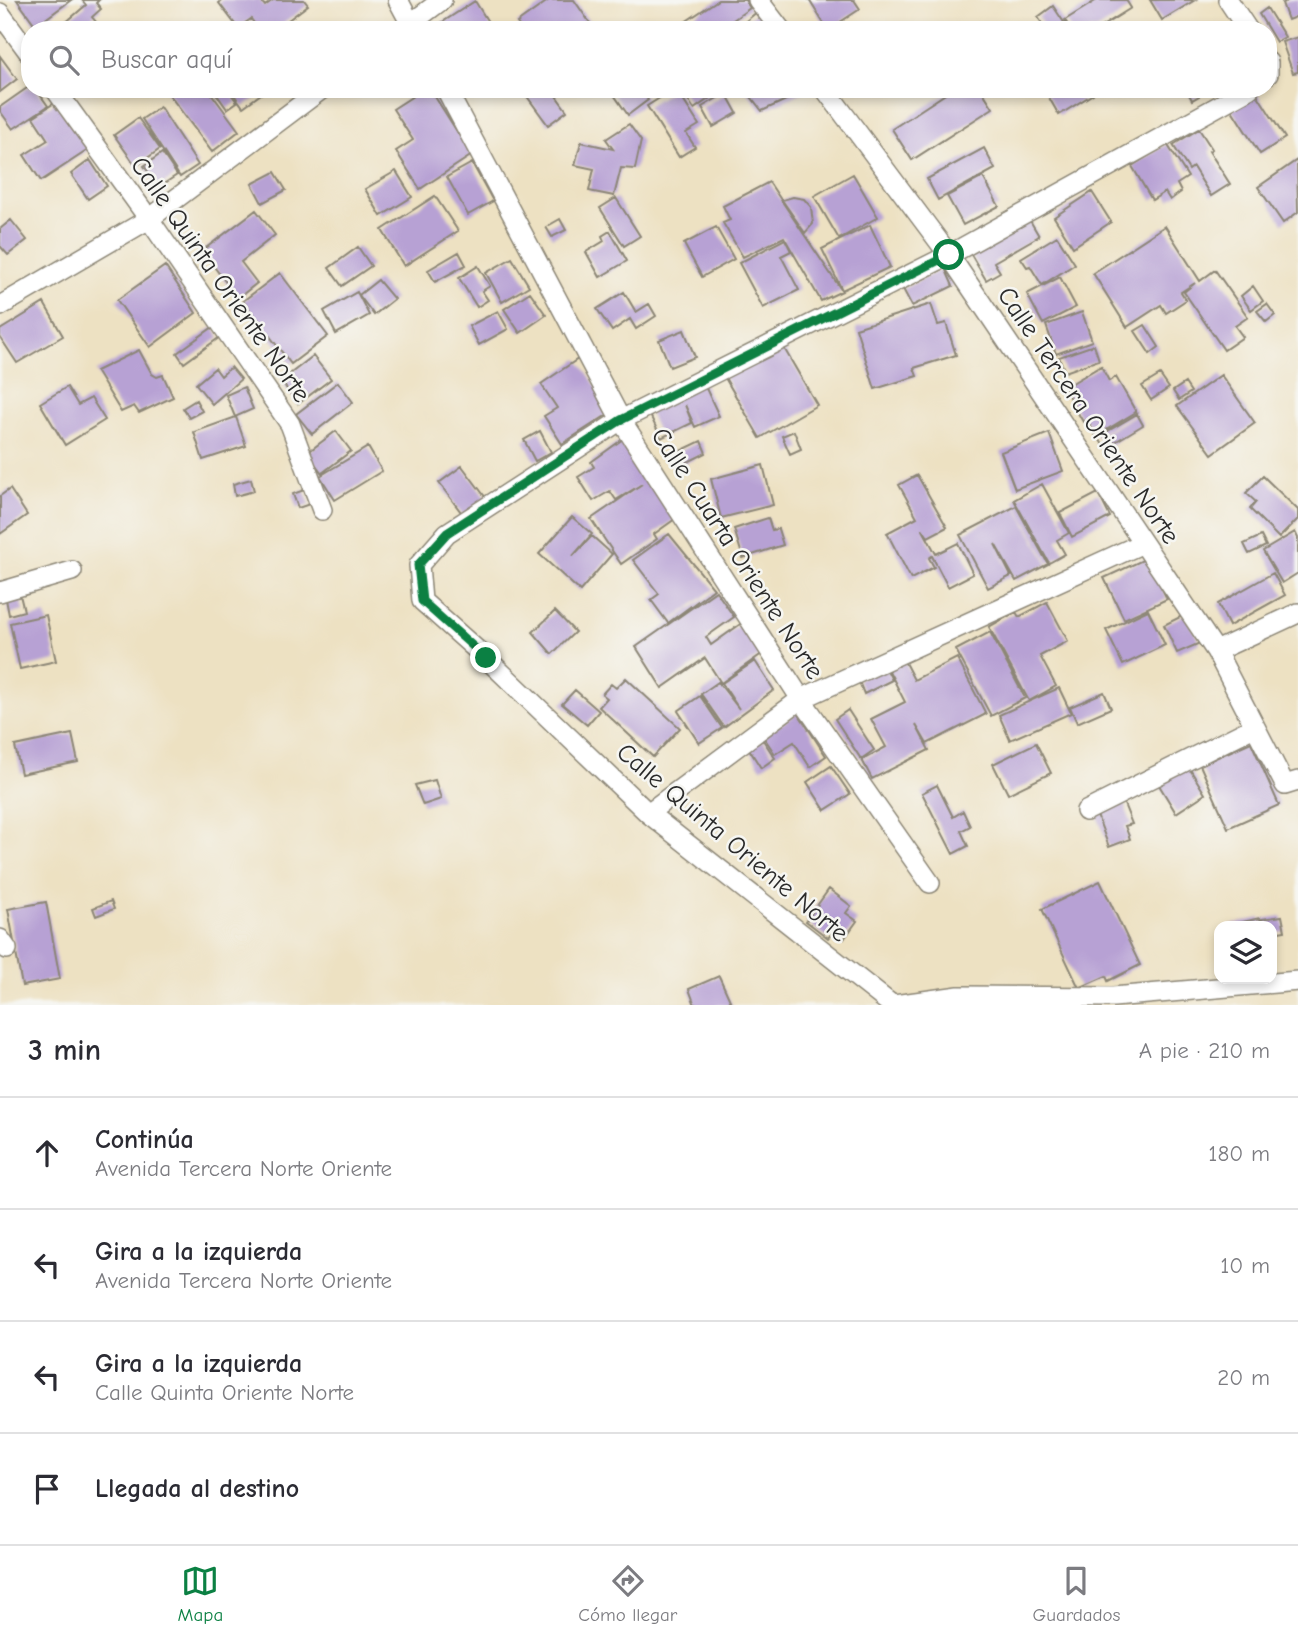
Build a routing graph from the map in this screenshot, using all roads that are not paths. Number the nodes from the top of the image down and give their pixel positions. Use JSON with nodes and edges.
{"nodes":[{"id":1,"x":398,"y":0,"type":"edge"},
{"id":2,"x":442,"y":0,"type":"edge"},
{"id":3,"x":758,"y":0,"type":"edge"},
{"id":4,"x":1228,"y":0,"type":"edge"},
{"id":5,"x":0,"y":13,"type":"edge"},
{"id":6,"x":407,"y":21,"type":"edge"},
{"id":7,"x":416,"y":21,"type":"edge"},
{"id":8,"x":774,"y":21,"type":"edge"},
{"id":9,"x":1242,"y":21,"type":"edge"},
{"id":10,"x":21,"y":42,"type":"edge"},
{"id":11,"x":62,"y":98,"type":"edge"},
{"id":12,"x":310,"y":98,"type":"edge"},
{"id":13,"x":451,"y":98,"type":"edge"},
{"id":14,"x":832,"y":98,"type":"edge"},
{"id":15,"x":1233,"y":98,"type":"edge"},
{"id":16,"x":149,"y":219,"type":"junction"},
{"id":17,"x":949,"y":255,"type":"junction"},
{"id":18,"x":0,"y":306,"type":"edge"},
{"id":19,"x":621,"y":420,"type":"junction"},
{"id":20,"x":322,"y":510,"type":"dead end"},
{"id":21,"x":1143,"y":543,"type":"junction"},
{"id":22,"x":72,"y":571,"type":"dead end"},
{"id":23,"x":0,"y":592,"type":"edge"},
{"id":24,"x":1298,"y":613,"type":"edge"},
{"id":25,"x":1216,"y":651,"type":"junction"},
{"id":26,"x":801,"y":699,"type":"junction"},
{"id":27,"x":1254,"y":727,"type":"junction"},
{"id":28,"x":1292,"y":783,"type":"edge"},
{"id":29,"x":1087,"y":811,"type":"dead end"},
{"id":30,"x":648,"y":813,"type":"junction"},
{"id":31,"x":930,"y":883,"type":"dead end"},
{"id":32,"x":1298,"y":981,"type":"edge"},
{"id":33,"x":893,"y":1005,"type":"edge"}],
"edges":[{"from":1,"to":6,"type":"street"},
{"from":2,"to":7,"type":"street"},
{"from":3,"to":8,"type":"street"},
{"from":4,"to":9,"type":"street"},
{"from":5,"to":10,"type":"street"},
{"from":11,"to":16,"type":"street","name":"Calle Quinta Oriente Norte"},
{"from":12,"to":16,"type":"street"},
{"from":13,"to":19,"type":"street","name":"Calle Cuarta Oriente Norte"},
{"from":14,"to":17,"type":"street","name":"Calle Tercera Oriente Norte"},
{"from":15,"to":17,"type":"street"},
{"from":16,"to":18,"type":"street"},
{"from":16,"to":20,"type":"street","name":"Calle Quinta Oriente Norte"},
{"from":17,"to":19,"type":"street"},
{"from":17,"to":21,"type":"street","name":"Calle Tercera Oriente Norte"},
{"from":19,"to":26,"type":"street","name":"Calle Cuarta Oriente Norte"},
{"from":19,"to":30,"type":"street","name":"Calle Quinta Oriente Norte"},
{"from":21,"to":25,"type":"street","name":"Calle Tercera Oriente Norte"},
{"from":21,"to":26,"type":"street"},
{"from":22,"to":23,"type":"street"},
{"from":24,"to":25,"type":"street"},
{"from":25,"to":27,"type":"street","name":"Calle Tercera Oriente Norte"},
{"from":26,"to":30,"type":"street"},
{"from":26,"to":31,"type":"street","name":"Calle Cuarta Oriente Norte"},
{"from":27,"to":28,"type":"street","name":"Calle Tercera Oriente Norte"},
{"from":27,"to":29,"type":"street"},
{"from":30,"to":33,"type":"street","name":"Calle Quinta Oriente Norte"},
{"from":32,"to":33,"type":"street","name":"Calle Quinta Oriente Norte"}]}
